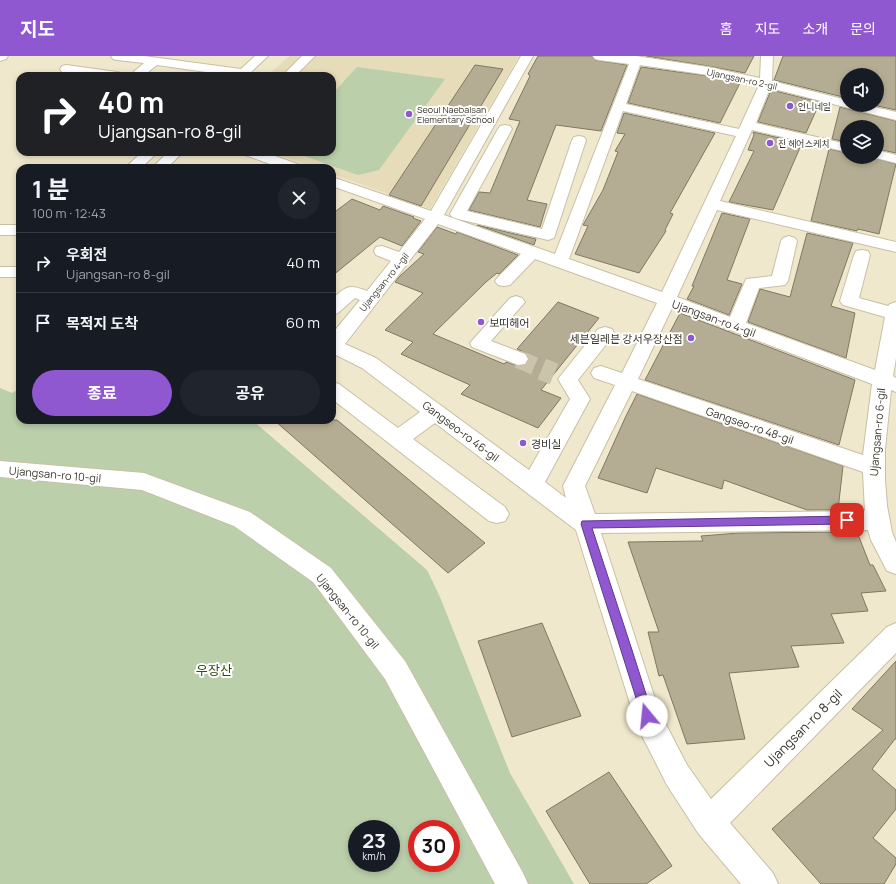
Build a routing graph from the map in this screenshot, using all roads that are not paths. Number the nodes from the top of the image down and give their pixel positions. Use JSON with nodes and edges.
{"nodes":[{"id":1,"x":117,"y":56,"type":"edge"},
{"id":2,"x":309,"y":56,"type":"edge"},
{"id":3,"x":527,"y":56,"type":"edge"},
{"id":4,"x":599,"y":56,"type":"edge"},
{"id":5,"x":767,"y":56,"type":"edge"},
{"id":6,"x":268,"y":58,"type":"edge"},
{"id":7,"x":636,"y":60,"type":"junction"},
{"id":8,"x":155,"y":61,"type":"junction"},
{"id":9,"x":66,"y":69,"type":"dead end"},
{"id":10,"x":88,"y":72,"type":"edge"},
{"id":11,"x":140,"y":72,"type":"edge"},
{"id":12,"x":229,"y":72,"type":"edge"},
{"id":13,"x":245,"y":72,"type":"edge"},
{"id":14,"x":259,"y":72,"type":"edge"},
{"id":15,"x":292,"y":72,"type":"edge"},
{"id":16,"x":766,"y":83,"type":"junction"},
{"id":17,"x":840,"y":103,"type":"edge"},
{"id":18,"x":618,"y":106,"type":"junction"},
{"id":19,"x":879,"y":112,"type":"edge"},
{"id":20,"x":896,"y":116,"type":"edge"},
{"id":21,"x":505,"y":129,"type":"dead end"},
{"id":22,"x":746,"y":130,"type":"junction"},
{"id":23,"x":578,"y":140,"type":"dead end"},
{"id":24,"x":840,"y":147,"type":"edge"},
{"id":25,"x":146,"y":156,"type":"edge"},
{"id":26,"x":172,"y":156,"type":"edge"},
{"id":27,"x":261,"y":156,"type":"edge"},
{"id":28,"x":884,"y":156,"type":"edge"},
{"id":29,"x":896,"y":159,"type":"edge"},
{"id":30,"x":137,"y":164,"type":"edge"},
{"id":31,"x":163,"y":164,"type":"edge"},
{"id":32,"x":284,"y":164,"type":"edge"},
{"id":33,"x":336,"y":182,"type":"edge"},
{"id":34,"x":711,"y":204,"type":"junction"},
{"id":35,"x":435,"y":217,"type":"junction"},
{"id":36,"x":0,"y":230,"type":"edge"},
{"id":37,"x":16,"y":230,"type":"edge"},
{"id":38,"x":492,"y":230,"type":"junction"},
{"id":39,"x":789,"y":241,"type":"dead end"},
{"id":40,"x":896,"y":247,"type":"edge"},
{"id":41,"x":382,"y":251,"type":"dead end"},
{"id":42,"x":532,"y":252,"type":"junction"},
{"id":43,"x":862,"y":255,"type":"dead end"},
{"id":44,"x":402,"y":259,"type":"junction"},
{"id":45,"x":560,"y":262,"type":"junction"},
{"id":46,"x":0,"y":272,"type":"edge"},
{"id":47,"x":16,"y":272,"type":"edge"},
{"id":48,"x":504,"y":281,"type":"dead end"},
{"id":49,"x":371,"y":298,"type":"junction"},
{"id":50,"x":667,"y":300,"type":"junction"},
{"id":51,"x":516,"y":302,"type":"dead end"},
{"id":52,"x":336,"y":305,"type":"edge"},
{"id":53,"x":895,"y":311,"type":"edge"},
{"id":54,"x":736,"y":326,"type":"junction"},
{"id":55,"x":605,"y":333,"type":"dead end"},
{"id":56,"x":336,"y":341,"type":"edge"},
{"id":57,"x":336,"y":348,"type":"edge"},
{"id":58,"x":518,"y":359,"type":"tunnel mouth"},
{"id":59,"x":601,"y":373,"type":"dead end"},
{"id":60,"x":889,"y":382,"type":"edge"},
{"id":61,"x":627,"y":383,"type":"junction"},
{"id":62,"x":336,"y":392,"type":"edge"},
{"id":63,"x":435,"y":412,"type":"junction"},
{"id":64,"x":397,"y":439,"type":"junction"},
{"id":65,"x":874,"y":467,"type":"junction"},
{"id":66,"x":0,"y":469,"type":"edge"},
{"id":67,"x":532,"y":484,"type":"junction"},
{"id":68,"x":497,"y":514,"type":"dead end"},
{"id":69,"x":878,"y":520,"type":"junction"},
{"id":70,"x":585,"y":524,"type":"junction"},
{"id":71,"x":894,"y":557,"type":"edge"},
{"id":72,"x":896,"y":635,"type":"edge"},
{"id":73,"x":709,"y":822,"type":"junction"},
{"id":74,"x":512,"y":884,"type":"edge"},
{"id":75,"x":762,"y":884,"type":"edge"}],
"edges":[{"from":1,"to":8,"type":"street"},
{"from":2,"to":15,"type":"street"},
{"from":3,"to":35,"type":"street"},
{"from":4,"to":7,"type":"street","name":"Ujangsan-ro 2-gil"},
{"from":5,"to":16,"type":"street"},
{"from":6,"to":13,"type":"street"},
{"from":6,"to":14,"type":"street"},
{"from":7,"to":16,"type":"street","name":"Ujangsan-ro 2-gil"},
{"from":7,"to":18,"type":"street"},
{"from":8,"to":11,"type":"street"},
{"from":8,"to":12,"type":"street"},
{"from":9,"to":10,"type":"street"},
{"from":16,"to":17,"type":"street","name":"Ujangsan-ro 2-gil"},
{"from":16,"to":22,"type":"street"},
{"from":18,"to":22,"type":"street"},
{"from":18,"to":45,"type":"street"},
{"from":19,"to":20,"type":"street","name":"Ujangsan-ro 2-gil"},
{"from":21,"to":38,"type":"street"},
{"from":22,"to":24,"type":"street"},
{"from":22,"to":34,"type":"street"},
{"from":23,"to":38,"type":"street"},
{"from":25,"to":30,"type":"street"},
{"from":26,"to":31,"type":"street"},
{"from":27,"to":32,"type":"street"},
{"from":28,"to":29,"type":"street"},
{"from":33,"to":35,"type":"street","name":"Ujangsan-ro 4-gil"},
{"from":34,"to":40,"type":"street"},
{"from":34,"to":50,"type":"street"},
{"from":35,"to":38,"type":"street","name":"Ujangsan-ro 4-gil"},
{"from":35,"to":44,"type":"street","name":"Ujangsan-ro 4-gil"},
{"from":36,"to":37,"type":"street"},
{"from":38,"to":42,"type":"street","name":"Ujangsan-ro 4-gil"},
{"from":39,"to":54,"type":"street"},
{"from":41,"to":44,"type":"street"},
{"from":42,"to":45,"type":"street","name":"Ujangsan-ro 4-gil"},
{"from":42,"to":48,"type":"street"},
{"from":43,"to":53,"type":"street"},
{"from":44,"to":49,"type":"street","name":"Ujangsan-ro 4-gil"},
{"from":45,"to":50,"type":"street","name":"Ujangsan-ro 4-gil"},
{"from":46,"to":47,"type":"street"},
{"from":49,"to":52,"type":"street"},
{"from":49,"to":56,"type":"street","name":"Ujangsan-ro 4-gil"},
{"from":50,"to":54,"type":"street","name":"Ujangsan-ro 4-gil"},
{"from":50,"to":61,"type":"street"},
{"from":51,"to":58,"type":"street"},
{"from":53,"to":60,"type":"street","name":"Ujangsan-ro 6-gil"},
{"from":54,"to":60,"type":"street","name":"Ujangsan-ro 4-gil"},
{"from":55,"to":67,"type":"street"},
{"from":57,"to":63,"type":"street","name":"Gangseo-ro 46-gil"},
{"from":59,"to":61,"type":"street","name":"Gangseo-ro 48-gil"},
{"from":60,"to":65,"type":"street","name":"Ujangsan-ro 6-gil"},
{"from":61,"to":65,"type":"street","name":"Gangseo-ro 48-gil"},
{"from":61,"to":70,"type":"street"},
{"from":62,"to":64,"type":"street"},
{"from":63,"to":64,"type":"street"},
{"from":63,"to":67,"type":"street","name":"Gangseo-ro 46-gil"},
{"from":64,"to":68,"type":"street"},
{"from":65,"to":69,"type":"street","name":"Ujangsan-ro 6-gil"},
{"from":66,"to":74,"type":"street","name":"Ujangsan-ro 10-gil"},
{"from":67,"to":70,"type":"street","name":"Gangseo-ro 46-gil"},
{"from":69,"to":70,"type":"street"},
{"from":69,"to":71,"type":"street","name":"Ujangsan-ro 6-gil"},
{"from":70,"to":73,"type":"street"},
{"from":72,"to":73,"type":"street","name":"Ujangsan-ro 8-gil"},
{"from":73,"to":75,"type":"street"}]}
